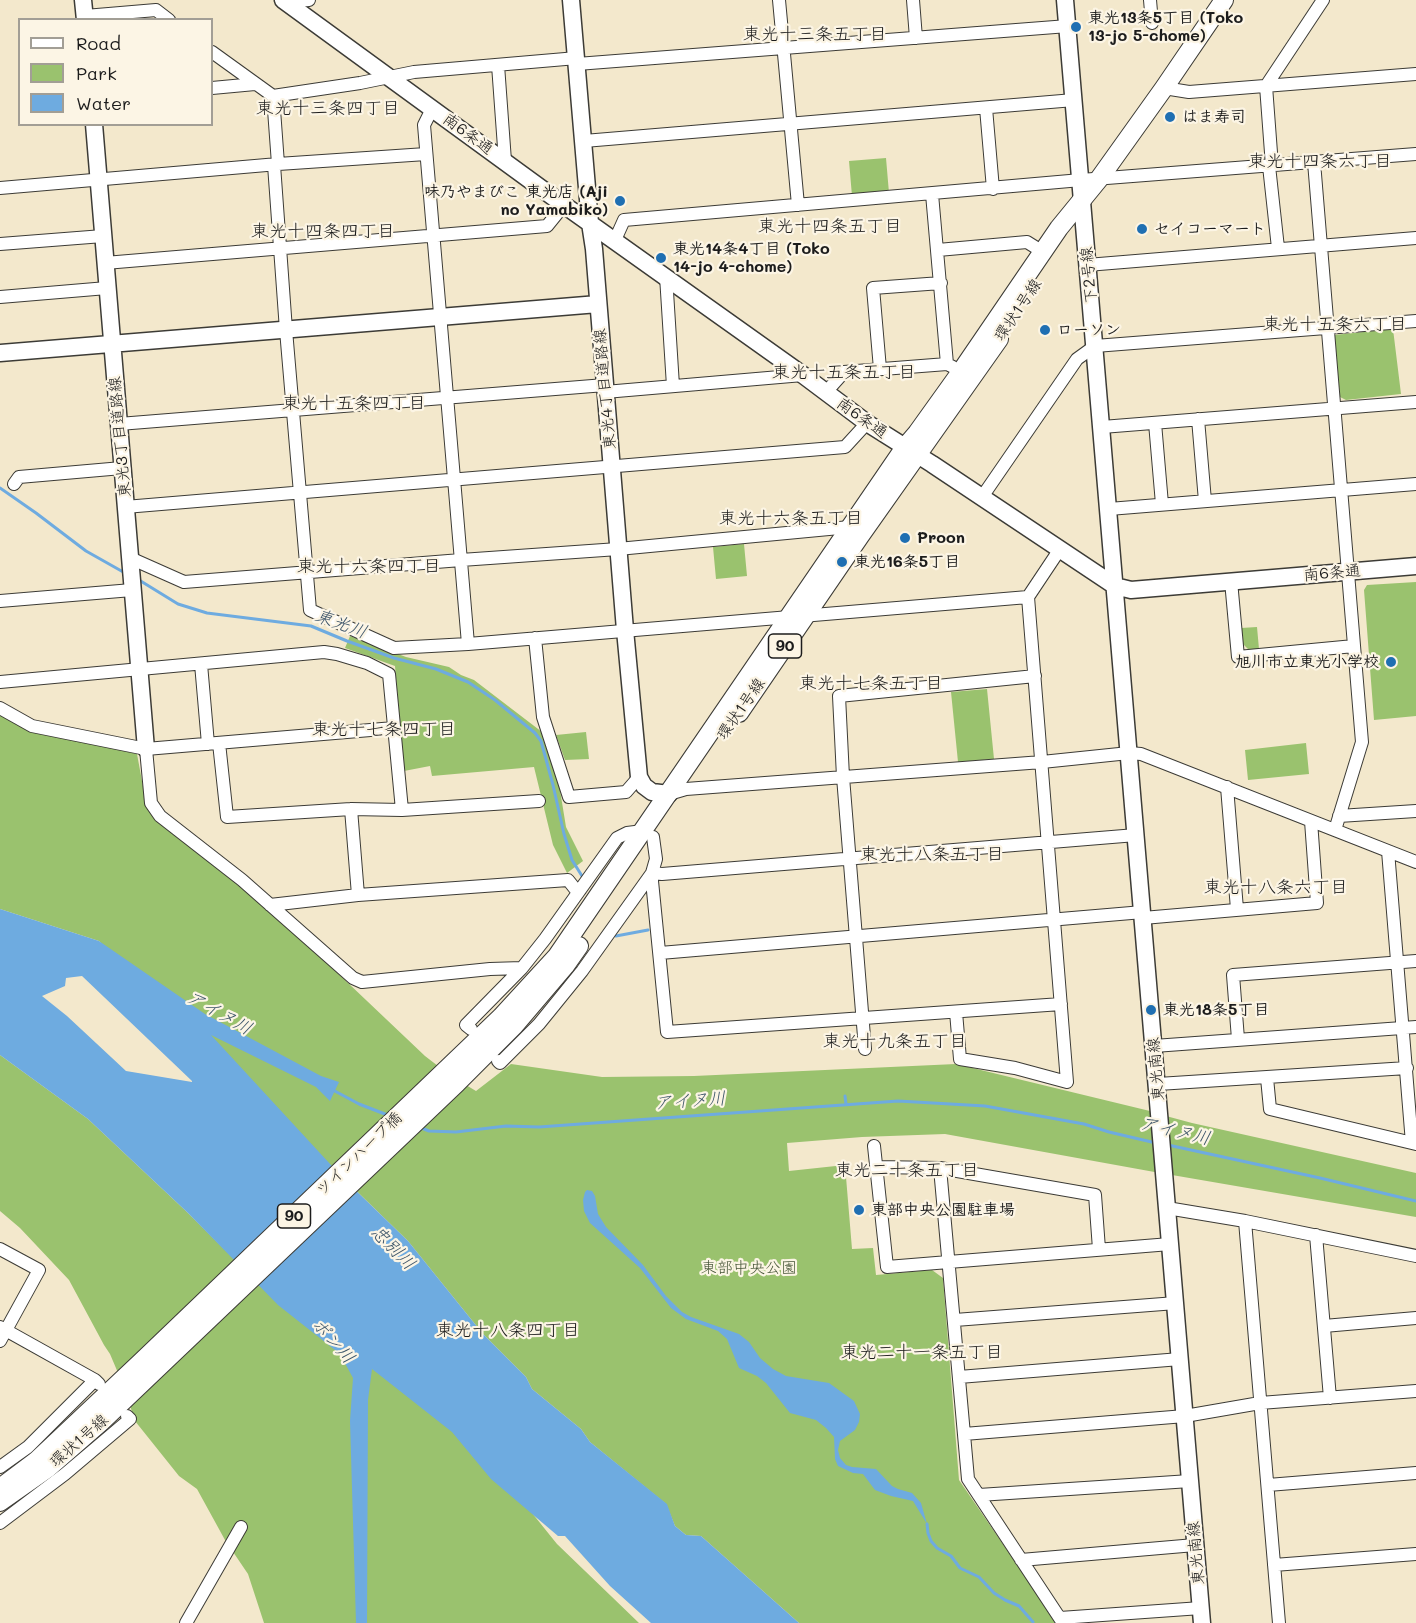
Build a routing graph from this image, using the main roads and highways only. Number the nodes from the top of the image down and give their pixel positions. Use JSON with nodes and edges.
{"nodes":[{"id":1,"x":1224,"y":0,"type":"edge"},
{"id":2,"x":1083,"y":199,"type":"junction"},
{"id":3,"x":960,"y":372,"type":"junction"},
{"id":4,"x":452,"y":1077,"type":"joint"},
{"id":5,"x":148,"y":1368,"type":"junction"},
{"id":6,"x":0,"y":1488,"type":"edge"},
{"id":7,"x":0,"y":1502,"type":"edge"}],
"edges":[{"from":1,"to":2,"type":"main road","name":"環状1号線","number":"90"},
{"from":2,"to":3,"type":"main road","name":"環状1号線","number":"90"},
{"from":2,"to":3,"type":"main road","name":"環状1号線","number":"90"},
{"from":3,"to":4,"type":"main road","name":"環状1号線","number":"90"},
{"from":4,"to":5,"type":"main road","name":"ツインハープ橋","number":"90"},
{"from":5,"to":6,"type":"main road","name":"環状1号線","number":"90"},
{"from":5,"to":7,"type":"main road","name":"環状1号線","number":"90"}]}
